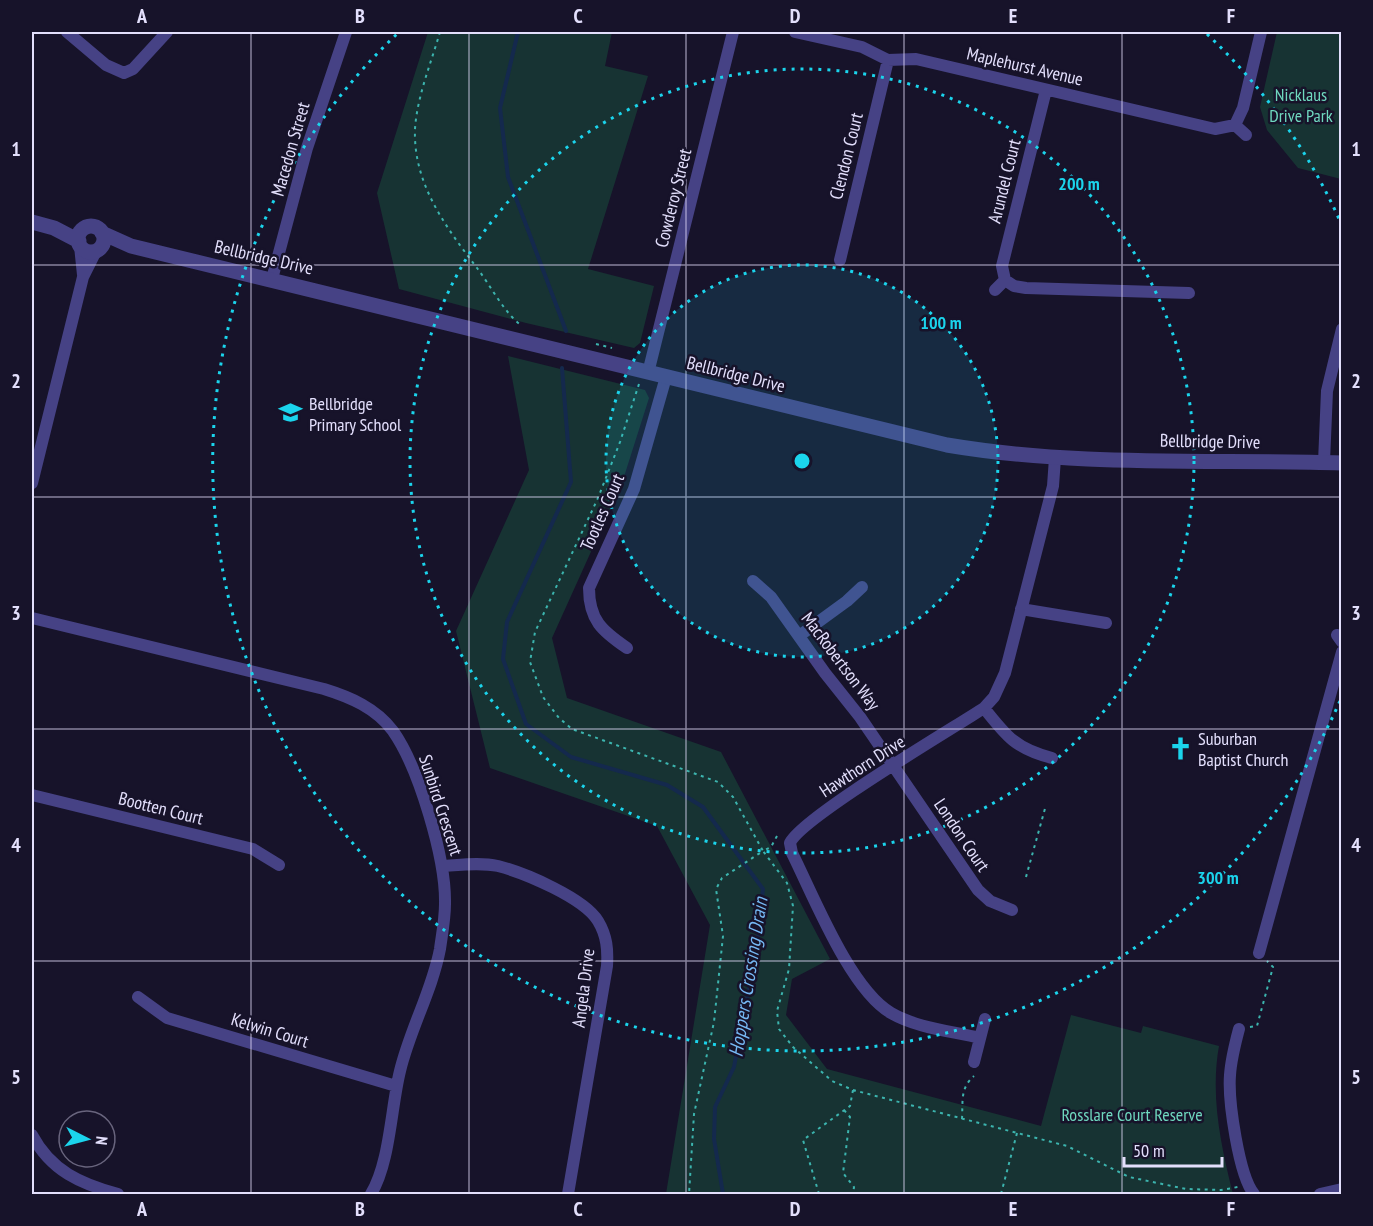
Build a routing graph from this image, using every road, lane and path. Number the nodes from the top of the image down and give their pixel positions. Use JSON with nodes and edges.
{"nodes":[{"id":1,"x":68,"y":32,"type":"edge"},
{"id":2,"x":167,"y":32,"type":"edge"},
{"id":3,"x":346,"y":32,"type":"edge"},
{"id":4,"x":733,"y":32,"type":"edge"},
{"id":5,"x":795,"y":32,"type":"edge"},
{"id":6,"x":1261,"y":32,"type":"edge"},
{"id":7,"x":888,"y":60,"type":"junction"},
{"id":8,"x":1046,"y":90,"type":"junction"},
{"id":9,"x":1235,"y":125,"type":"junction"},
{"id":10,"x":1246,"y":135,"type":"dead end"},
{"id":11,"x":32,"y":222,"type":"edge"},
{"id":12,"x":54,"y":228,"type":"junction"},
{"id":13,"x":94,"y":230,"type":"junction"},
{"id":14,"x":80,"y":243,"type":"junction"},
{"id":15,"x":131,"y":246,"type":"junction"},
{"id":16,"x":98,"y":250,"type":"junction"},
{"id":17,"x":840,"y":260,"type":"dead end"},
{"id":18,"x":83,"y":277,"type":"junction"},
{"id":19,"x":272,"y":279,"type":"junction"},
{"id":20,"x":1005,"y":280,"type":"junction"},
{"id":21,"x":995,"y":290,"type":"dead end"},
{"id":22,"x":1189,"y":293,"type":"dead end"},
{"id":23,"x":1341,"y":329,"type":"edge"},
{"id":24,"x":648,"y":373,"type":"junction"},
{"id":25,"x":666,"y":377,"type":"junction"},
{"id":26,"x":1055,"y":458,"type":"junction"},
{"id":27,"x":1324,"y":462,"type":"junction"},
{"id":28,"x":1341,"y":463,"type":"edge"},
{"id":29,"x":32,"y":483,"type":"edge"},
{"id":30,"x":753,"y":581,"type":"dead end"},
{"id":31,"x":862,"y":587,"type":"dead end"},
{"id":32,"x":1021,"y":609,"type":"junction"},
{"id":33,"x":32,"y":618,"type":"edge"},
{"id":34,"x":1106,"y":623,"type":"dead end"},
{"id":35,"x":799,"y":636,"type":"junction"},
{"id":36,"x":627,"y":648,"type":"dead end"},
{"id":37,"x":1341,"y":652,"type":"edge"},
{"id":38,"x":984,"y":708,"type":"junction"},
{"id":39,"x":1052,"y":758,"type":"dead end"},
{"id":40,"x":895,"y":766,"type":"junction"},
{"id":41,"x":32,"y":795,"type":"edge"},
{"id":42,"x":1046,"y":805,"type":"dead end"},
{"id":43,"x":777,"y":836,"type":"dead end"},
{"id":44,"x":279,"y":865,"type":"dead end"},
{"id":45,"x":442,"y":866,"type":"junction"},
{"id":46,"x":1026,"y":877,"type":"dead end"},
{"id":47,"x":1012,"y":910,"type":"dead end"},
{"id":48,"x":1259,"y":953,"type":"joint"},
{"id":49,"x":138,"y":998,"type":"dead end"},
{"id":50,"x":985,"y":1019,"type":"dead end"},
{"id":51,"x":1239,"y":1029,"type":"joint"},
{"id":52,"x":980,"y":1038,"type":"junction"},
{"id":53,"x":974,"y":1062,"type":"dead end"},
{"id":54,"x":974,"y":1076,"type":"dead end"},
{"id":55,"x":396,"y":1086,"type":"junction"},
{"id":56,"x":853,"y":1090,"type":"junction"},
{"id":57,"x":844,"y":1110,"type":"junction"},
{"id":58,"x":962,"y":1119,"type":"junction"},
{"id":59,"x":1017,"y":1133,"type":"junction"},
{"id":60,"x":32,"y":1136,"type":"edge"},
{"id":61,"x":1251,"y":1189,"type":"edge"},
{"id":62,"x":1341,"y":1189,"type":"edge"},
{"id":63,"x":118,"y":1194,"type":"edge"},
{"id":64,"x":371,"y":1194,"type":"edge"},
{"id":65,"x":568,"y":1194,"type":"edge"},
{"id":66,"x":819,"y":1194,"type":"edge"},
{"id":67,"x":853,"y":1194,"type":"edge"},
{"id":68,"x":1001,"y":1194,"type":"edge"},
{"id":69,"x":1320,"y":1194,"type":"edge"}],
"edges":[{"from":1,"to":2,"type":"street"},
{"from":3,"to":19,"type":"street","name":"Macedon Street"},
{"from":4,"to":24,"type":"street","name":"Cowderoy Street"},
{"from":5,"to":7,"type":"street","name":"Maplehurst Avenue"},
{"from":6,"to":9,"type":"street"},
{"from":7,"to":8,"type":"street","name":"Maplehurst Avenue"},
{"from":7,"to":17,"type":"street","name":"Clendon Court"},
{"from":8,"to":9,"type":"street","name":"Maplehurst Avenue"},
{"from":8,"to":20,"type":"street","name":"Arundel Court"},
{"from":9,"to":10,"type":"street"},
{"from":11,"to":12,"type":"street","name":"Bellbridge Drive"},
{"from":12,"to":13,"type":"street","name":"Bellbridge Drive"},
{"from":12,"to":14,"type":"street","name":"Bellbridge Drive"},
{"from":13,"to":14,"type":"street"},
{"from":13,"to":15,"type":"street","name":"Bellbridge Drive"},
{"from":13,"to":16,"type":"street"},
{"from":14,"to":16,"type":"street"},
{"from":14,"to":18,"type":"street"},
{"from":15,"to":16,"type":"street","name":"Bellbridge Drive"},
{"from":15,"to":19,"type":"street","name":"Bellbridge Drive"},
{"from":16,"to":18,"type":"street"},
{"from":18,"to":29,"type":"street"},
{"from":19,"to":24,"type":"street","name":"Bellbridge Drive"},
{"from":20,"to":21,"type":"street"},
{"from":20,"to":22,"type":"street"},
{"from":23,"to":27,"type":"street"},
{"from":24,"to":25,"type":"street","name":"Bellbridge Drive"},
{"from":25,"to":26,"type":"street","name":"Bellbridge Drive"},
{"from":25,"to":36,"type":"street","name":"Tootles Court"},
{"from":26,"to":27,"type":"street","name":"Bellbridge Drive"},
{"from":26,"to":32,"type":"street","name":"Hawthorn Drive"},
{"from":27,"to":28,"type":"street","name":"Bellbridge Drive"},
{"from":30,"to":35,"type":"street","name":"MacRobertson Way"},
{"from":31,"to":35,"type":"street"},
{"from":32,"to":34,"type":"street"},
{"from":32,"to":38,"type":"street","name":"Hawthorn Drive"},
{"from":33,"to":45,"type":"street","name":"Sunbird Crescent"},
{"from":35,"to":40,"type":"street","name":"MacRobertson Way"},
{"from":37,"to":48,"type":"street"},
{"from":38,"to":39,"type":"street"},
{"from":38,"to":40,"type":"street","name":"Hawthorn Drive"},
{"from":40,"to":47,"type":"street","name":"London Court"},
{"from":40,"to":52,"type":"street","name":"Hawthorn Drive"},
{"from":41,"to":44,"type":"street","name":"Bootten Court"},
{"from":42,"to":46,"type":"path"},
{"from":43,"to":56,"type":"path"},
{"from":45,"to":55,"type":"street","name":"Sunbird Crescent"},
{"from":45,"to":65,"type":"street","name":"Angela Drive"},
{"from":48,"to":51,"type":"path"},
{"from":49,"to":55,"type":"street","name":"Kelwin Court"},
{"from":50,"to":52,"type":"street"},
{"from":51,"to":61,"type":"street"},
{"from":52,"to":53,"type":"street"},
{"from":54,"to":58,"type":"path"},
{"from":55,"to":64,"type":"street","name":"Sunbird Crescent"},
{"from":56,"to":57,"type":"path"},
{"from":56,"to":58,"type":"path"},
{"from":57,"to":66,"type":"path"},
{"from":57,"to":67,"type":"path"},
{"from":58,"to":59,"type":"path"},
{"from":59,"to":61,"type":"path"},
{"from":59,"to":68,"type":"path"},
{"from":60,"to":63,"type":"street"},
{"from":62,"to":69,"type":"street"}]}
